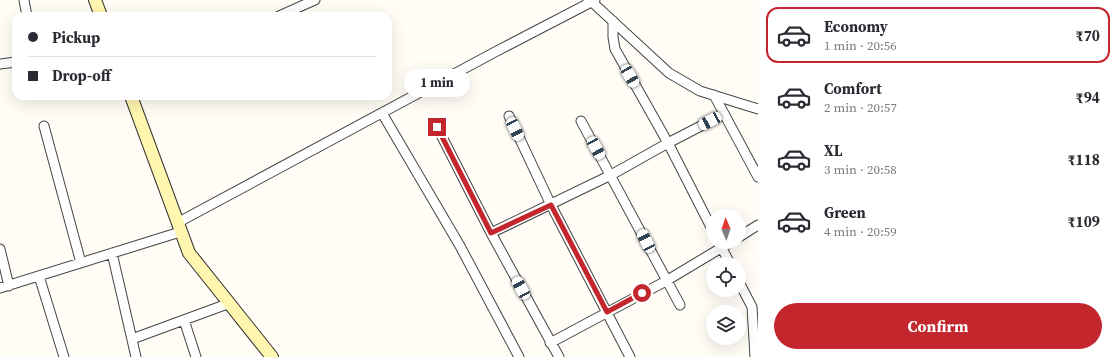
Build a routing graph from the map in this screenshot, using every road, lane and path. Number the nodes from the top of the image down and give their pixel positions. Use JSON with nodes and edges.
{"nodes":[{"id":1,"x":24,"y":0,"type":"edge"},
{"id":2,"x":95,"y":0,"type":"edge"},
{"id":3,"x":315,"y":0,"type":"edge"},
{"id":4,"x":592,"y":1,"type":"edge"},
{"id":5,"x":26,"y":12,"type":"edge"},
{"id":6,"x":100,"y":12,"type":"edge"},
{"id":7,"x":289,"y":12,"type":"edge"},
{"id":8,"x":613,"y":21,"type":"junction"},
{"id":9,"x":12,"y":62,"type":"edge"},
{"id":10,"x":0,"y":64,"type":"edge"},
{"id":11,"x":714,"y":95,"type":"junction"},
{"id":12,"x":132,"y":100,"type":"edge"},
{"id":13,"x":758,"y":108,"type":"edge"},
{"id":14,"x":382,"y":113,"type":"junction"},
{"id":15,"x":724,"y":114,"type":"junction"},
{"id":16,"x":509,"y":116,"type":"dead end"},
{"id":17,"x":582,"y":121,"type":"dead end"},
{"id":18,"x":44,"y":126,"type":"dead end"},
{"id":19,"x":437,"y":127,"type":"dead end"},
{"id":20,"x":668,"y":143,"type":"junction"},
{"id":21,"x":611,"y":175,"type":"junction"},
{"id":22,"x":758,"y":177,"type":"edge"},
{"id":23,"x":551,"y":205,"type":"junction"},
{"id":24,"x":706,"y":217,"type":"edge"},
{"id":25,"x":758,"y":226,"type":"edge"},
{"id":26,"x":179,"y":227,"type":"junction"},
{"id":27,"x":491,"y":233,"type":"junction"},
{"id":28,"x":746,"y":233,"type":"edge"},
{"id":29,"x":0,"y":249,"type":"edge"},
{"id":30,"x":714,"y":249,"type":"edge"},
{"id":31,"x":112,"y":253,"type":"junction"},
{"id":32,"x":81,"y":263,"type":"junction"},
{"id":33,"x":39,"y":276,"type":"junction"},
{"id":34,"x":666,"y":281,"type":"junction"},
{"id":35,"x":4,"y":287,"type":"edge"},
{"id":36,"x":746,"y":296,"type":"edge"},
{"id":37,"x":230,"y":303,"type":"junction"},
{"id":38,"x":680,"y":305,"type":"dead end"},
{"id":39,"x":607,"y":312,"type":"junction"},
{"id":40,"x":184,"y":320,"type":"junction"},
{"id":41,"x":132,"y":339,"type":"junction"},
{"id":42,"x":550,"y":343,"type":"junction"},
{"id":43,"x":64,"y":357,"type":"edge"},
{"id":44,"x":136,"y":357,"type":"edge"},
{"id":45,"x":196,"y":357,"type":"edge"},
{"id":46,"x":272,"y":357,"type":"edge"},
{"id":47,"x":520,"y":357,"type":"edge"},
{"id":48,"x":558,"y":357,"type":"edge"},
{"id":49,"x":630,"y":357,"type":"edge"},
{"id":50,"x":756,"y":357,"type":"edge"}],
"edges":[{"from":1,"to":5,"type":"street"},
{"from":2,"to":6,"type":"street"},
{"from":3,"to":7,"type":"street"},
{"from":4,"to":8,"type":"street"},
{"from":4,"to":14,"type":"street"},
{"from":8,"to":11,"type":"street"},
{"from":8,"to":20,"type":"street"},
{"from":9,"to":10,"type":"street"},
{"from":11,"to":13,"type":"street"},
{"from":11,"to":15,"type":"street"},
{"from":12,"to":26,"type":"street"},
{"from":14,"to":26,"type":"street"},
{"from":14,"to":47,"type":"street"},
{"from":15,"to":20,"type":"street"},
{"from":15,"to":22,"type":"street"},
{"from":16,"to":23,"type":"street"},
{"from":17,"to":21,"type":"street"},
{"from":18,"to":32,"type":"street"},
{"from":19,"to":27,"type":"street"},
{"from":20,"to":21,"type":"street"},
{"from":20,"to":24,"type":"street"},
{"from":21,"to":23,"type":"street"},
{"from":21,"to":34,"type":"street"},
{"from":23,"to":27,"type":"street"},
{"from":23,"to":39,"type":"street"},
{"from":25,"to":28,"type":"street"},
{"from":26,"to":31,"type":"street"},
{"from":26,"to":37,"type":"street"},
{"from":27,"to":42,"type":"street"},
{"from":29,"to":35,"type":"street"},
{"from":30,"to":34,"type":"street"},
{"from":31,"to":32,"type":"street"},
{"from":31,"to":41,"type":"street"},
{"from":32,"to":33,"type":"street"},
{"from":33,"to":35,"type":"street"},
{"from":33,"to":43,"type":"street"},
{"from":34,"to":38,"type":"street"},
{"from":34,"to":39,"type":"street"},
{"from":36,"to":50,"type":"street"},
{"from":37,"to":40,"type":"street"},
{"from":37,"to":46,"type":"street"},
{"from":39,"to":42,"type":"street"},
{"from":39,"to":49,"type":"street"},
{"from":40,"to":41,"type":"street"},
{"from":40,"to":45,"type":"street"},
{"from":41,"to":44,"type":"street"},
{"from":42,"to":48,"type":"street"}]}
